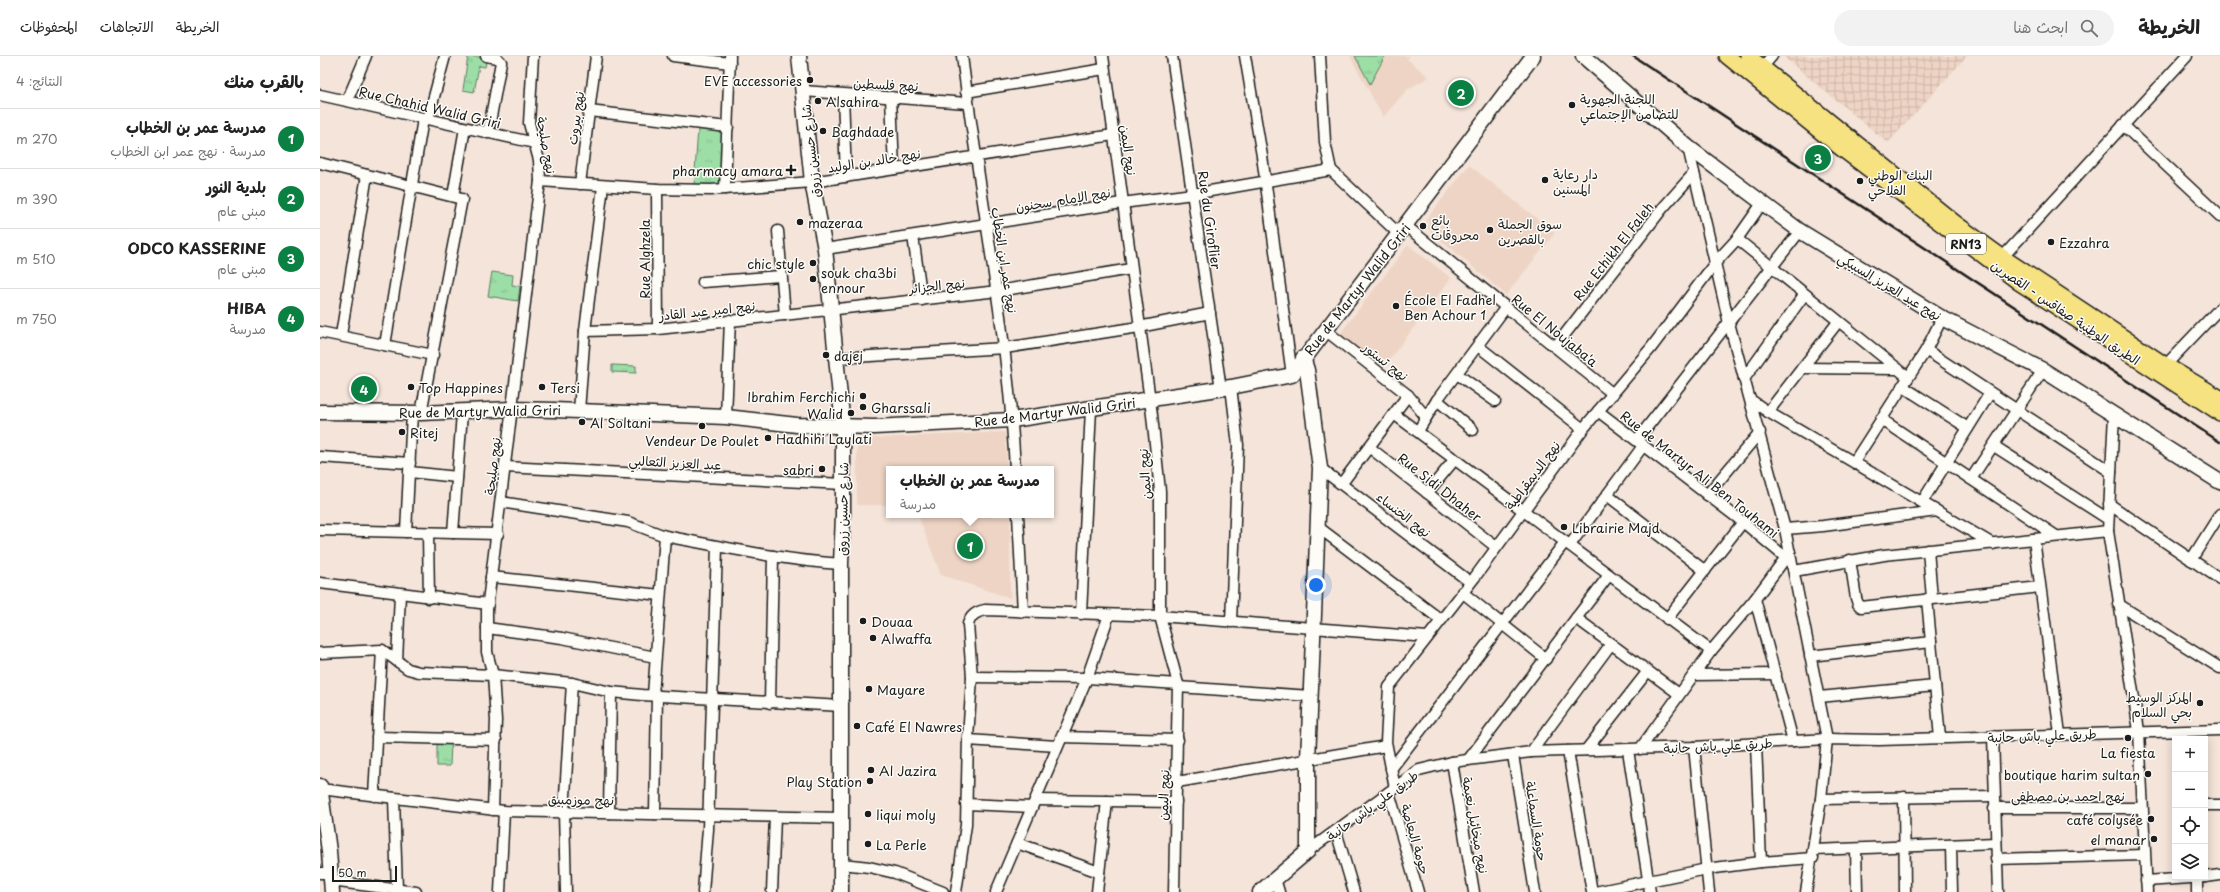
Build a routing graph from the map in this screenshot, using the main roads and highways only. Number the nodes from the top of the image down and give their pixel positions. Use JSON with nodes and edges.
{"nodes":[{"id":1,"x":1727,"y":56,"type":"edge"},
{"id":2,"x":1748,"y":56,"type":"edge"},
{"id":3,"x":1762,"y":66,"type":"edge"},
{"id":4,"x":2162,"y":369,"type":"junction"},
{"id":5,"x":2220,"y":398,"type":"edge"},
{"id":6,"x":2220,"y":413,"type":"edge"}],
"edges":[{"from":1,"to":3,"type":"main road","name":"الطريق الوطنية صفاقس - القصرين","number":"RN13"},
{"from":2,"to":3,"type":"main road","name":"الطريق الوطنية صفاقس - القصرين","number":"RN13"},
{"from":3,"to":4,"type":"main road","name":"الطريق الوطنية صفاقس - القصرين","number":"RN13"},
{"from":4,"to":5,"type":"main road","name":"الطريق الوطنية صفاقس - القصرين","number":"RN13"},
{"from":4,"to":6,"type":"main road","name":"الطريق الوطنية صفاقس - القصرين","number":"RN13"}]}
